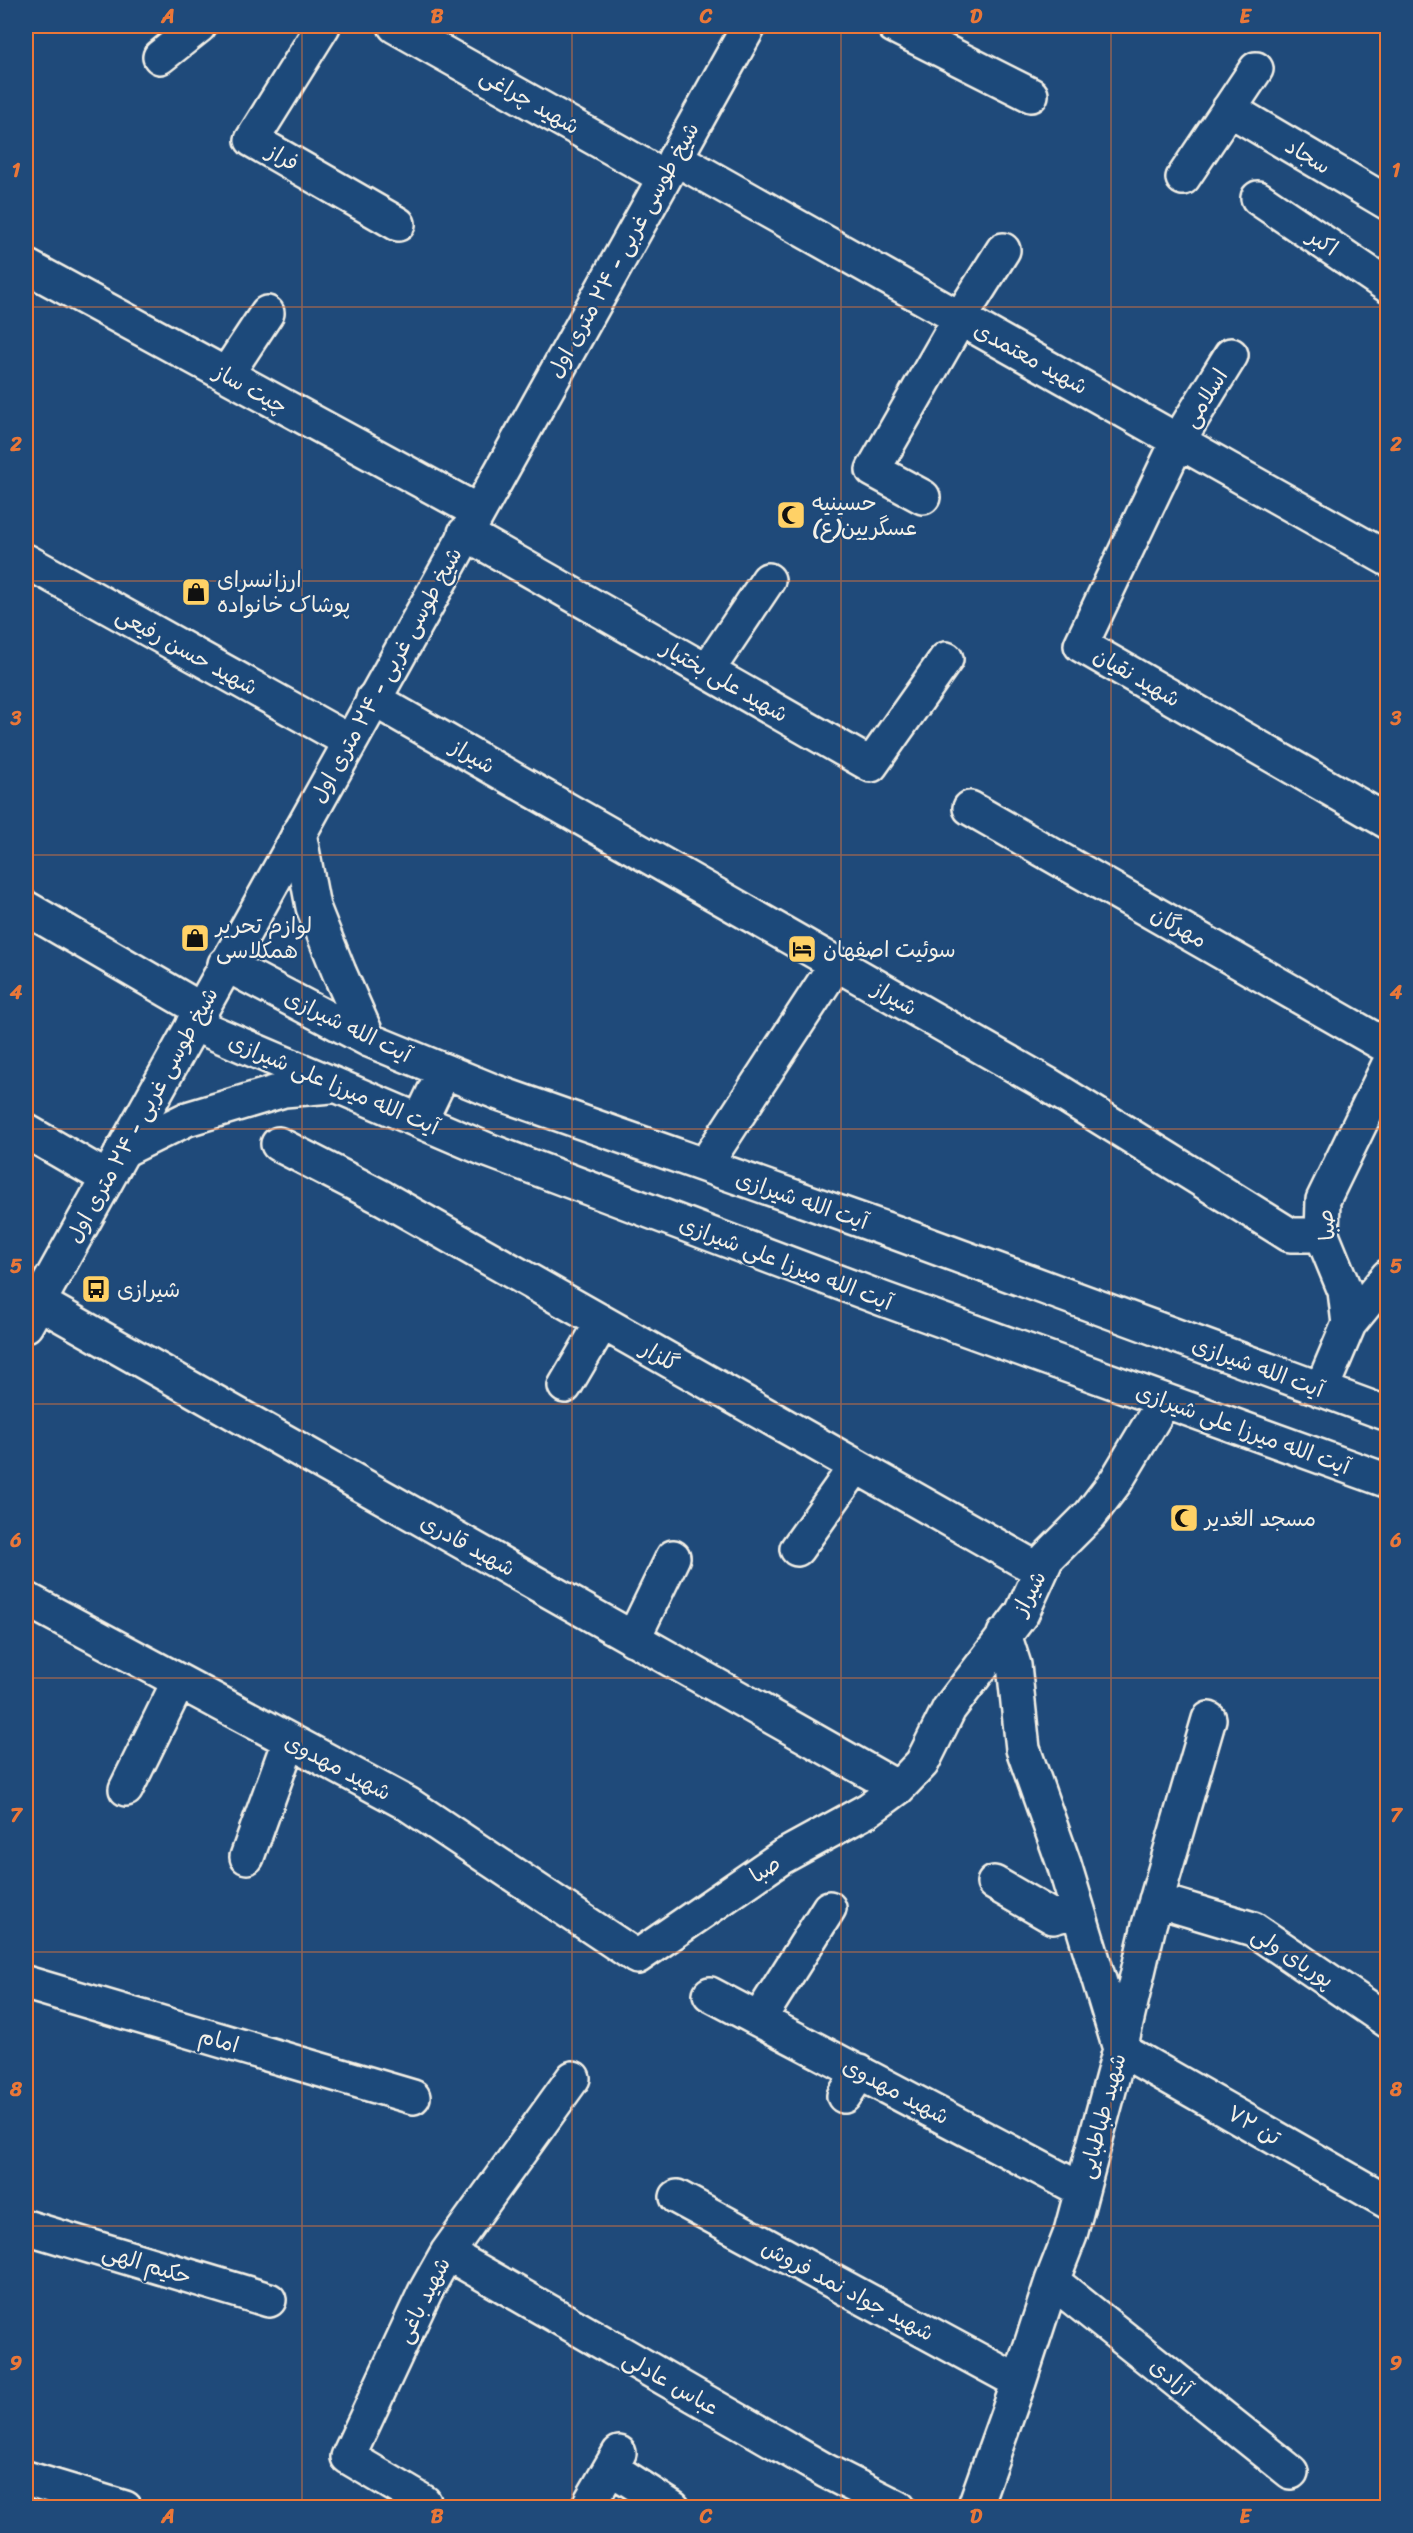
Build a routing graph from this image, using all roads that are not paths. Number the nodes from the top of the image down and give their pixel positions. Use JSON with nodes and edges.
{"nodes":[{"id":1,"x":198,"y":26,"type":"edge"},
{"id":2,"x":323,"y":26,"type":"edge"},
{"id":3,"x":395,"y":26,"type":"edge"},
{"id":4,"x":749,"y":26,"type":"edge"},
{"id":5,"x":894,"y":26,"type":"edge"},
{"id":6,"x":160,"y":57,"type":"dead end"},
{"id":7,"x":1257,"y":69,"type":"dead end"},
{"id":8,"x":1031,"y":95,"type":"dead end"},
{"id":9,"x":1229,"y":109,"type":"junction"},
{"id":10,"x":669,"y":168,"type":"junction"},
{"id":11,"x":1183,"y":178,"type":"dead end"},
{"id":12,"x":1258,"y":198,"type":"dead end"},
{"id":13,"x":1388,"y":203,"type":"edge"},
{"id":14,"x":398,"y":224,"type":"dead end"},
{"id":15,"x":1003,"y":250,"type":"dead end"},
{"id":16,"x":26,"y":267,"type":"edge"},
{"id":17,"x":1388,"y":286,"type":"edge"},
{"id":18,"x":267,"y":313,"type":"dead end"},
{"id":19,"x":960,"y":318,"type":"junction"},
{"id":20,"x":1231,"y":355,"type":"dead end"},
{"id":21,"x":226,"y":375,"type":"junction"},
{"id":22,"x":1178,"y":441,"type":"junction"},
{"id":23,"x":923,"y":497,"type":"dead end"},
{"id":24,"x":471,"y":522,"type":"junction"},
{"id":25,"x":1388,"y":559,"type":"edge"},
{"id":26,"x":26,"y":561,"type":"edge"},
{"id":27,"x":768,"y":580,"type":"dead end"},
{"id":28,"x":946,"y":659,"type":"dead end"},
{"id":29,"x":706,"y":671,"type":"junction"},
{"id":30,"x":373,"y":699,"type":"junction"},
{"id":31,"x":349,"y":741,"type":"junction"},
{"id":32,"x":970,"y":808,"type":"dead end"},
{"id":33,"x":1388,"y":822,"type":"edge"},
{"id":34,"x":298,"y":833,"type":"junction"},
{"id":35,"x":26,"y":908,"type":"edge"},
{"id":36,"x":225,"y":964,"type":"junction"},
{"id":37,"x":836,"y":964,"type":"junction"},
{"id":38,"x":197,"y":1017,"type":"junction"},
{"id":39,"x":369,"y":1040,"type":"junction"},
{"id":40,"x":1388,"y":1047,"type":"edge"},
{"id":41,"x":1388,"y":1066,"type":"edge"},
{"id":42,"x":444,"y":1071,"type":"junction"},
{"id":43,"x":336,"y":1085,"type":"junction"},
{"id":44,"x":420,"y":1121,"type":"junction"},
{"id":45,"x":26,"y":1131,"type":"edge"},
{"id":46,"x":278,"y":1144,"type":"dead end"},
{"id":47,"x":115,"y":1164,"type":"junction"},
{"id":48,"x":705,"y":1166,"type":"junction"},
{"id":49,"x":1322,"y":1235,"type":"junction"},
{"id":50,"x":1388,"y":1276,"type":"edge"},
{"id":51,"x":32,"y":1314,"type":"edge"},
{"id":52,"x":602,"y":1323,"type":"junction"},
{"id":53,"x":1349,"y":1324,"type":"junction"},
{"id":54,"x":565,"y":1386,"type":"dead end"},
{"id":55,"x":1321,"y":1390,"type":"junction"},
{"id":56,"x":1164,"y":1401,"type":"junction"},
{"id":57,"x":1388,"y":1414,"type":"edge"},
{"id":58,"x":855,"y":1466,"type":"junction"},
{"id":59,"x":1388,"y":1481,"type":"edge"},
{"id":60,"x":797,"y":1549,"type":"dead end"},
{"id":61,"x":673,"y":1557,"type":"dead end"},
{"id":62,"x":1041,"y":1571,"type":"junction"},
{"id":63,"x":26,"y":1599,"type":"edge"},
{"id":64,"x":1004,"y":1634,"type":"junction"},
{"id":65,"x":633,"y":1639,"type":"junction"},
{"id":66,"x":179,"y":1682,"type":"junction"},
{"id":67,"x":1209,"y":1719,"type":"dead end"},
{"id":68,"x":290,"y":1741,"type":"junction"},
{"id":69,"x":898,"y":1788,"type":"junction"},
{"id":70,"x":126,"y":1789,"type":"dead end"},
{"id":71,"x":247,"y":1857,"type":"dead end"},
{"id":72,"x":994,"y":1883,"type":"dead end"},
{"id":73,"x":1156,"y":1900,"type":"junction"},
{"id":74,"x":829,"y":1908,"type":"dead end"},
{"id":75,"x":1078,"y":1910,"type":"junction"},
{"id":76,"x":637,"y":1957,"type":"joint"},
{"id":77,"x":26,"y":1983,"type":"edge"},
{"id":78,"x":710,"y":1994,"type":"dead end"},
{"id":79,"x":759,"y":2019,"type":"junction"},
{"id":80,"x":1388,"y":2021,"type":"edge"},
{"id":81,"x":1120,"y":2049,"type":"junction"},
{"id":82,"x":573,"y":2078,"type":"dead end"},
{"id":83,"x":413,"y":2097,"type":"dead end"},
{"id":84,"x":1082,"y":2190,"type":"junction"},
{"id":85,"x":676,"y":2197,"type":"dead end"},
{"id":86,"x":1388,"y":2202,"type":"edge"},
{"id":87,"x":26,"y":2227,"type":"edge"},
{"id":88,"x":447,"y":2253,"type":"junction"},
{"id":89,"x":1052,"y":2281,"type":"junction"},
{"id":90,"x":268,"y":2300,"type":"dead end"},
{"id":91,"x":1019,"y":2382,"type":"junction"},
{"id":92,"x":1291,"y":2472,"type":"dead end"},
{"id":93,"x":26,"y":2478,"type":"edge"},
{"id":94,"x":125,"y":2508,"type":"edge"},
{"id":95,"x":420,"y":2508,"type":"edge"},
{"id":96,"x":587,"y":2508,"type":"edge"},
{"id":97,"x":673,"y":2508,"type":"edge"},
{"id":98,"x":898,"y":2508,"type":"edge"},
{"id":99,"x":974,"y":2508,"type":"edge"}],
"edges":[{"from":1,"to":6,"type":"street"},
{"from":2,"to":14,"type":"street","name":"فراز"},
{"from":3,"to":10,"type":"street","name":"شهید چراغی"},
{"from":4,"to":10,"type":"street","name":"شیخ طوسی غربی - ۲۴ متری اول"},
{"from":5,"to":8,"type":"street"},
{"from":7,"to":9,"type":"street"},
{"from":9,"to":11,"type":"street"},
{"from":9,"to":13,"type":"street","name":"سجاد"},
{"from":10,"to":19,"type":"street","name":"شهید معتمدی"},
{"from":10,"to":24,"type":"street","name":"شیخ طوسی غربی - ۲۴ متری اول"},
{"from":12,"to":17,"type":"street","name":"اکبر"},
{"from":15,"to":19,"type":"street"},
{"from":16,"to":21,"type":"street","name":"چیت ساز"},
{"from":18,"to":21,"type":"street"},
{"from":19,"to":22,"type":"street","name":"شهید معتمدی"},
{"from":19,"to":23,"type":"street"},
{"from":20,"to":22,"type":"street","name":"اسلامی"},
{"from":21,"to":24,"type":"street","name":"چیت ساز"},
{"from":22,"to":25,"type":"street","name":"شهید معتمدی"},
{"from":22,"to":33,"type":"street","name":"شهید نقیان"},
{"from":24,"to":29,"type":"street","name":"شهید علی بختیار"},
{"from":24,"to":30,"type":"street","name":"شیخ طوسی غربی - ۲۴ متری اول"},
{"from":26,"to":31,"type":"street","name":"شهید حسن رفیعی"},
{"from":27,"to":29,"type":"street"},
{"from":28,"to":29,"type":"street","name":"شهید علی بختیار"},
{"from":30,"to":31,"type":"street","name":"شیخ طوسی غربی - ۲۴ متری اول"},
{"from":30,"to":37,"type":"street","name":"شیراز"},
{"from":31,"to":34,"type":"street","name":"شیخ طوسی غربی - ۲۴ متری اول"},
{"from":32,"to":40,"type":"street","name":"مهرگان"},
{"from":34,"to":36,"type":"street","name":"شیخ طوسی غربی - ۲۴ متری اول"},
{"from":34,"to":39,"type":"street"},
{"from":35,"to":38,"type":"street","name":"آیت الله میرزا علی شیرازی"},
{"from":36,"to":38,"type":"street","name":"شیخ طوسی غربی - ۲۴ متری اول"},
{"from":36,"to":39,"type":"street","name":"آیت الله شیرازی"},
{"from":37,"to":48,"type":"street"},
{"from":37,"to":49,"type":"street","name":"شیراز"},
{"from":38,"to":43,"type":"street","name":"آیت الله میرزا علی شیرازی"},
{"from":38,"to":47,"type":"street","name":"شیخ طوسی غربی - ۲۴ متری اول"},
{"from":39,"to":42,"type":"street","name":"آیت الله شیرازی"},
{"from":41,"to":49,"type":"street","name":"صبا"},
{"from":42,"to":44,"type":"street"},
{"from":42,"to":48,"type":"street","name":"آیت الله شیرازی"},
{"from":43,"to":44,"type":"street","name":"آیت الله میرزا علی شیرازی"},
{"from":43,"to":47,"type":"street"},
{"from":44,"to":56,"type":"street","name":"آیت الله میرزا علی شیرازی"},
{"from":45,"to":47,"type":"street"},
{"from":46,"to":52,"type":"street","name":"گلزار"},
{"from":47,"to":51,"type":"street","name":"شیخ طوسی غربی - ۲۴ متری اول"},
{"from":48,"to":55,"type":"street","name":"آیت الله شیرازی"},
{"from":49,"to":53,"type":"street","name":"صبا"},
{"from":50,"to":53,"type":"street"},
{"from":51,"to":65,"type":"street","name":"شهید قادری"},
{"from":52,"to":54,"type":"street"},
{"from":52,"to":58,"type":"street","name":"گلزار"},
{"from":53,"to":55,"type":"street","name":"صبا"},
{"from":55,"to":57,"type":"street","name":"آیت الله شیرازی"},
{"from":56,"to":59,"type":"street","name":"آیت الله میرزا علی شیرازی"},
{"from":56,"to":62,"type":"street","name":"شیراز"},
{"from":58,"to":60,"type":"street"},
{"from":58,"to":62,"type":"street","name":"گلزار"},
{"from":61,"to":65,"type":"street"},
{"from":62,"to":64,"type":"street","name":"شیراز"},
{"from":63,"to":66,"type":"street","name":"شهید مهدوی"},
{"from":64,"to":69,"type":"street","name":"شیراز"},
{"from":64,"to":75,"type":"street"},
{"from":65,"to":69,"type":"street","name":"شهید قادری"},
{"from":66,"to":68,"type":"street","name":"شهید مهدوی"},
{"from":66,"to":70,"type":"street"},
{"from":67,"to":73,"type":"street","name":"شهید طباطبایی"},
{"from":68,"to":71,"type":"street"},
{"from":68,"to":76,"type":"street","name":"شهید مهدوی"},
{"from":69,"to":76,"type":"street","name":"صبا"},
{"from":72,"to":75,"type":"street"},
{"from":73,"to":80,"type":"street","name":"پوریای ولی"},
{"from":73,"to":81,"type":"street","name":"شهید طباطبایی"},
{"from":74,"to":79,"type":"street"},
{"from":75,"to":81,"type":"street"},
{"from":77,"to":83,"type":"street","name":"امام"},
{"from":78,"to":79,"type":"street","name":"شهید مهدوی"},
{"from":79,"to":84,"type":"street","name":"شهید مهدوی"},
{"from":81,"to":84,"type":"street","name":"شهید طباطبایی"},
{"from":81,"to":86,"type":"street","name":"۷۲ تن"},
{"from":82,"to":88,"type":"street","name":"شهید باغی"},
{"from":84,"to":89,"type":"street","name":"شهید طباطبایی"},
{"from":85,"to":91,"type":"street","name":"شهید جواد نمد فروش"},
{"from":87,"to":90,"type":"street","name":"حکیم الهی"},
{"from":88,"to":95,"type":"street","name":"شهید باغی"},
{"from":88,"to":98,"type":"street","name":"عباس عادلی"},
{"from":89,"to":91,"type":"street","name":"شهید طباطبایی"},
{"from":89,"to":92,"type":"street","name":"آزادی"},
{"from":91,"to":99,"type":"street","name":"شهید طباطبایی"},
{"from":93,"to":94,"type":"street"},
{"from":96,"to":97,"type":"street"}]}
